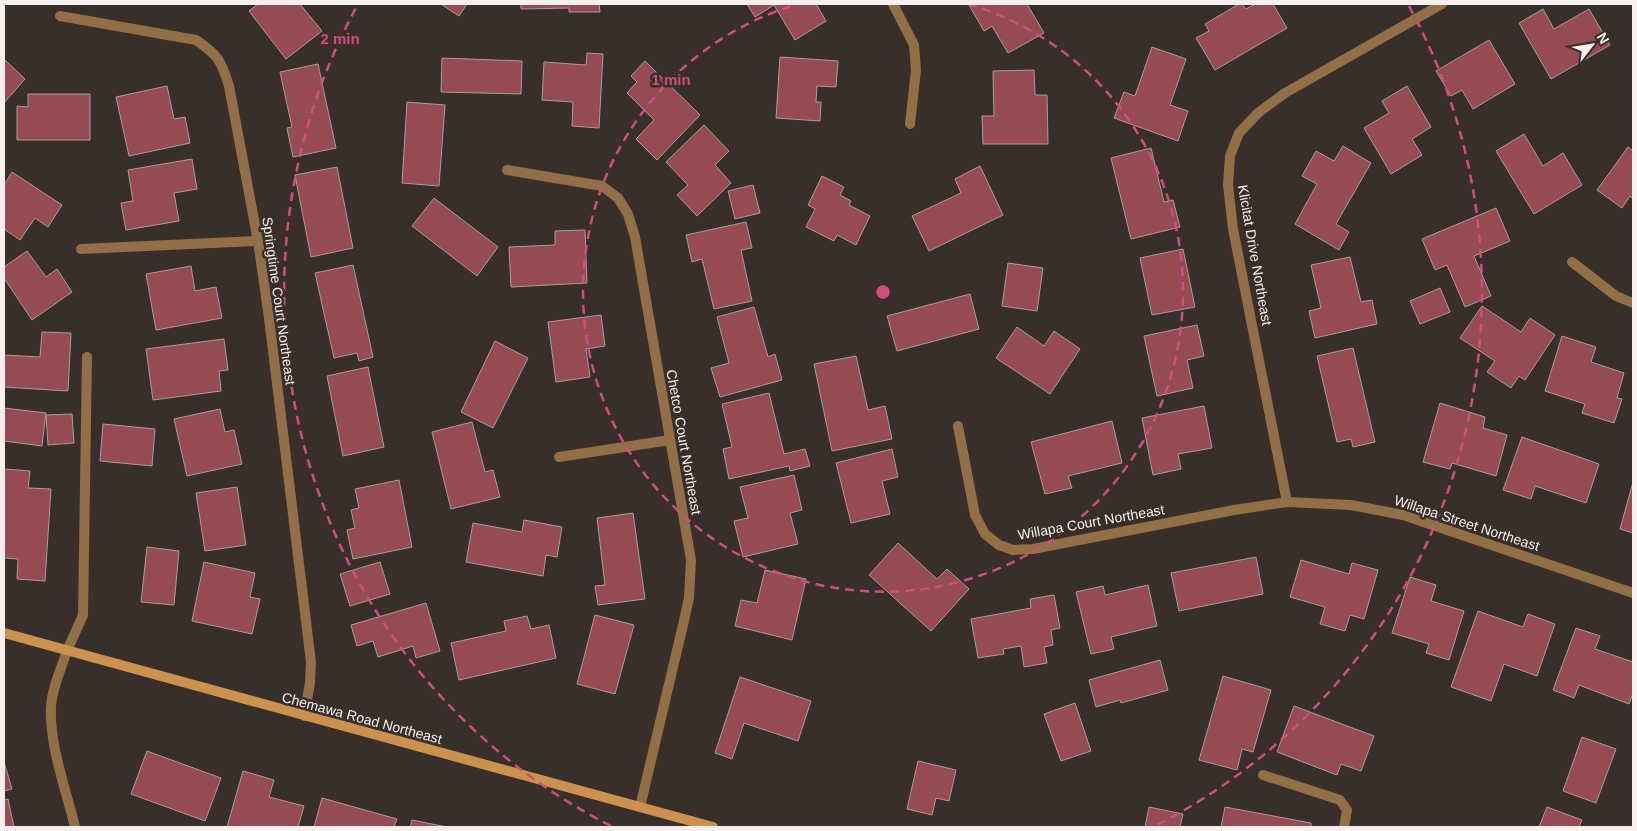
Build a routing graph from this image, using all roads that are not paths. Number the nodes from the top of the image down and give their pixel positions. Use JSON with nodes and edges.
{"nodes":[{"id":1,"x":893,"y":4,"type":"edge"},
{"id":2,"x":1442,"y":4,"type":"edge"},
{"id":3,"x":60,"y":16,"type":"dead end"},
{"id":4,"x":910,"y":124,"type":"dead end"},
{"id":5,"x":507,"y":170,"type":"dead end"},
{"id":6,"x":258,"y":241,"type":"junction"},
{"id":7,"x":82,"y":249,"type":"dead end"},
{"id":8,"x":1572,"y":262,"type":"dead end"},
{"id":9,"x":1633,"y":303,"type":"edge"},
{"id":10,"x":86,"y":357,"type":"dead end"},
{"id":11,"x":958,"y":426,"type":"dead end"},
{"id":12,"x":670,"y":440,"type":"junction"},
{"id":13,"x":559,"y":457,"type":"dead end"},
{"id":14,"x":1287,"y":502,"type":"junction"},
{"id":15,"x":1633,"y":592,"type":"edge"},
{"id":16,"x":4,"y":633,"type":"edge"},
{"id":17,"x":67,"y":651,"type":"junction"},
{"id":18,"x":304,"y":716,"type":"junction"},
{"id":19,"x":1263,"y":775,"type":"dead end"},
{"id":20,"x":640,"y":807,"type":"junction"},
{"id":21,"x":75,"y":827,"type":"edge"},
{"id":22,"x":713,"y":827,"type":"edge"},
{"id":23,"x":1344,"y":827,"type":"edge"}],
"edges":[{"from":1,"to":4,"type":"street"},
{"from":2,"to":14,"type":"street","name":"Klicitat Drive Northeast"},
{"from":3,"to":6,"type":"street","name":"Springtime Court Northeast"},
{"from":5,"to":12,"type":"street","name":"Chetco Court Northeast"},
{"from":6,"to":7,"type":"street"},
{"from":6,"to":18,"type":"street","name":"Springtime Court Northeast"},
{"from":8,"to":9,"type":"street"},
{"from":10,"to":17,"type":"street"},
{"from":11,"to":14,"type":"street","name":"Willapa Court Northeast"},
{"from":12,"to":13,"type":"street"},
{"from":12,"to":20,"type":"street","name":"Chetco Court Northeast"},
{"from":14,"to":15,"type":"street","name":"Willapa Street Northeast"},
{"from":16,"to":17,"type":"main road","name":"Chemawa Road Northeast"},
{"from":17,"to":18,"type":"main road","name":"Chemawa Road Northeast"},
{"from":17,"to":21,"type":"street"},
{"from":18,"to":20,"type":"main road","name":"Chemawa Road Northeast"},
{"from":19,"to":23,"type":"street"},
{"from":20,"to":22,"type":"main road","name":"Chemawa Road Northeast"}]}
